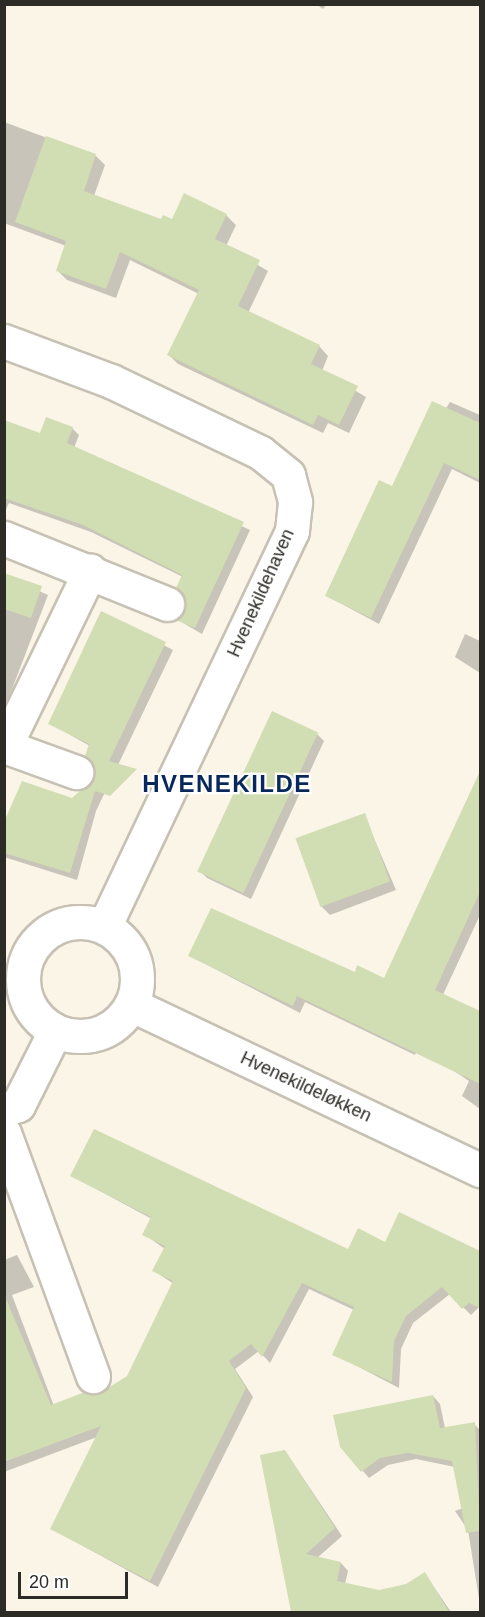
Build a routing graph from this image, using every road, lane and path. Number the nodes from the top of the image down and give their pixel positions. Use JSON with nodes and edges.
{"nodes":[{"id":1,"x":4,"y":341,"type":"edge"},
{"id":2,"x":4,"y":538,"type":"edge"},
{"id":3,"x":90,"y":571,"type":"junction"},
{"id":4,"x":167,"y":604,"type":"dead end"},
{"id":5,"x":5,"y":746,"type":"edge"},
{"id":6,"x":76,"y":772,"type":"dead end"},
{"id":7,"x":104,"y":927,"type":"junction"},
{"id":8,"x":16,"y":949,"type":"edge"},
{"id":9,"x":132,"y":1005,"type":"junction"},
{"id":10,"x":55,"y":1031,"type":"junction"},
{"id":11,"x":4,"y":1110,"type":"edge"},
{"id":12,"x":4,"y":1133,"type":"edge"},
{"id":13,"x":480,"y":1170,"type":"edge"},
{"id":14,"x":93,"y":1376,"type":"dead end"}],
"edges":[{"from":1,"to":7,"type":"street","name":"Hvenekildehaven"},
{"from":2,"to":3,"type":"street"},
{"from":3,"to":4,"type":"street"},
{"from":3,"to":5,"type":"street"},
{"from":5,"to":6,"type":"street"},
{"from":7,"to":8,"type":"street"},
{"from":7,"to":9,"type":"street"},
{"from":8,"to":10,"type":"street"},
{"from":9,"to":10,"type":"street"},
{"from":9,"to":13,"type":"street","name":"Hvenekildeløkken"},
{"from":10,"to":11,"type":"street"},
{"from":12,"to":14,"type":"street"}]}
